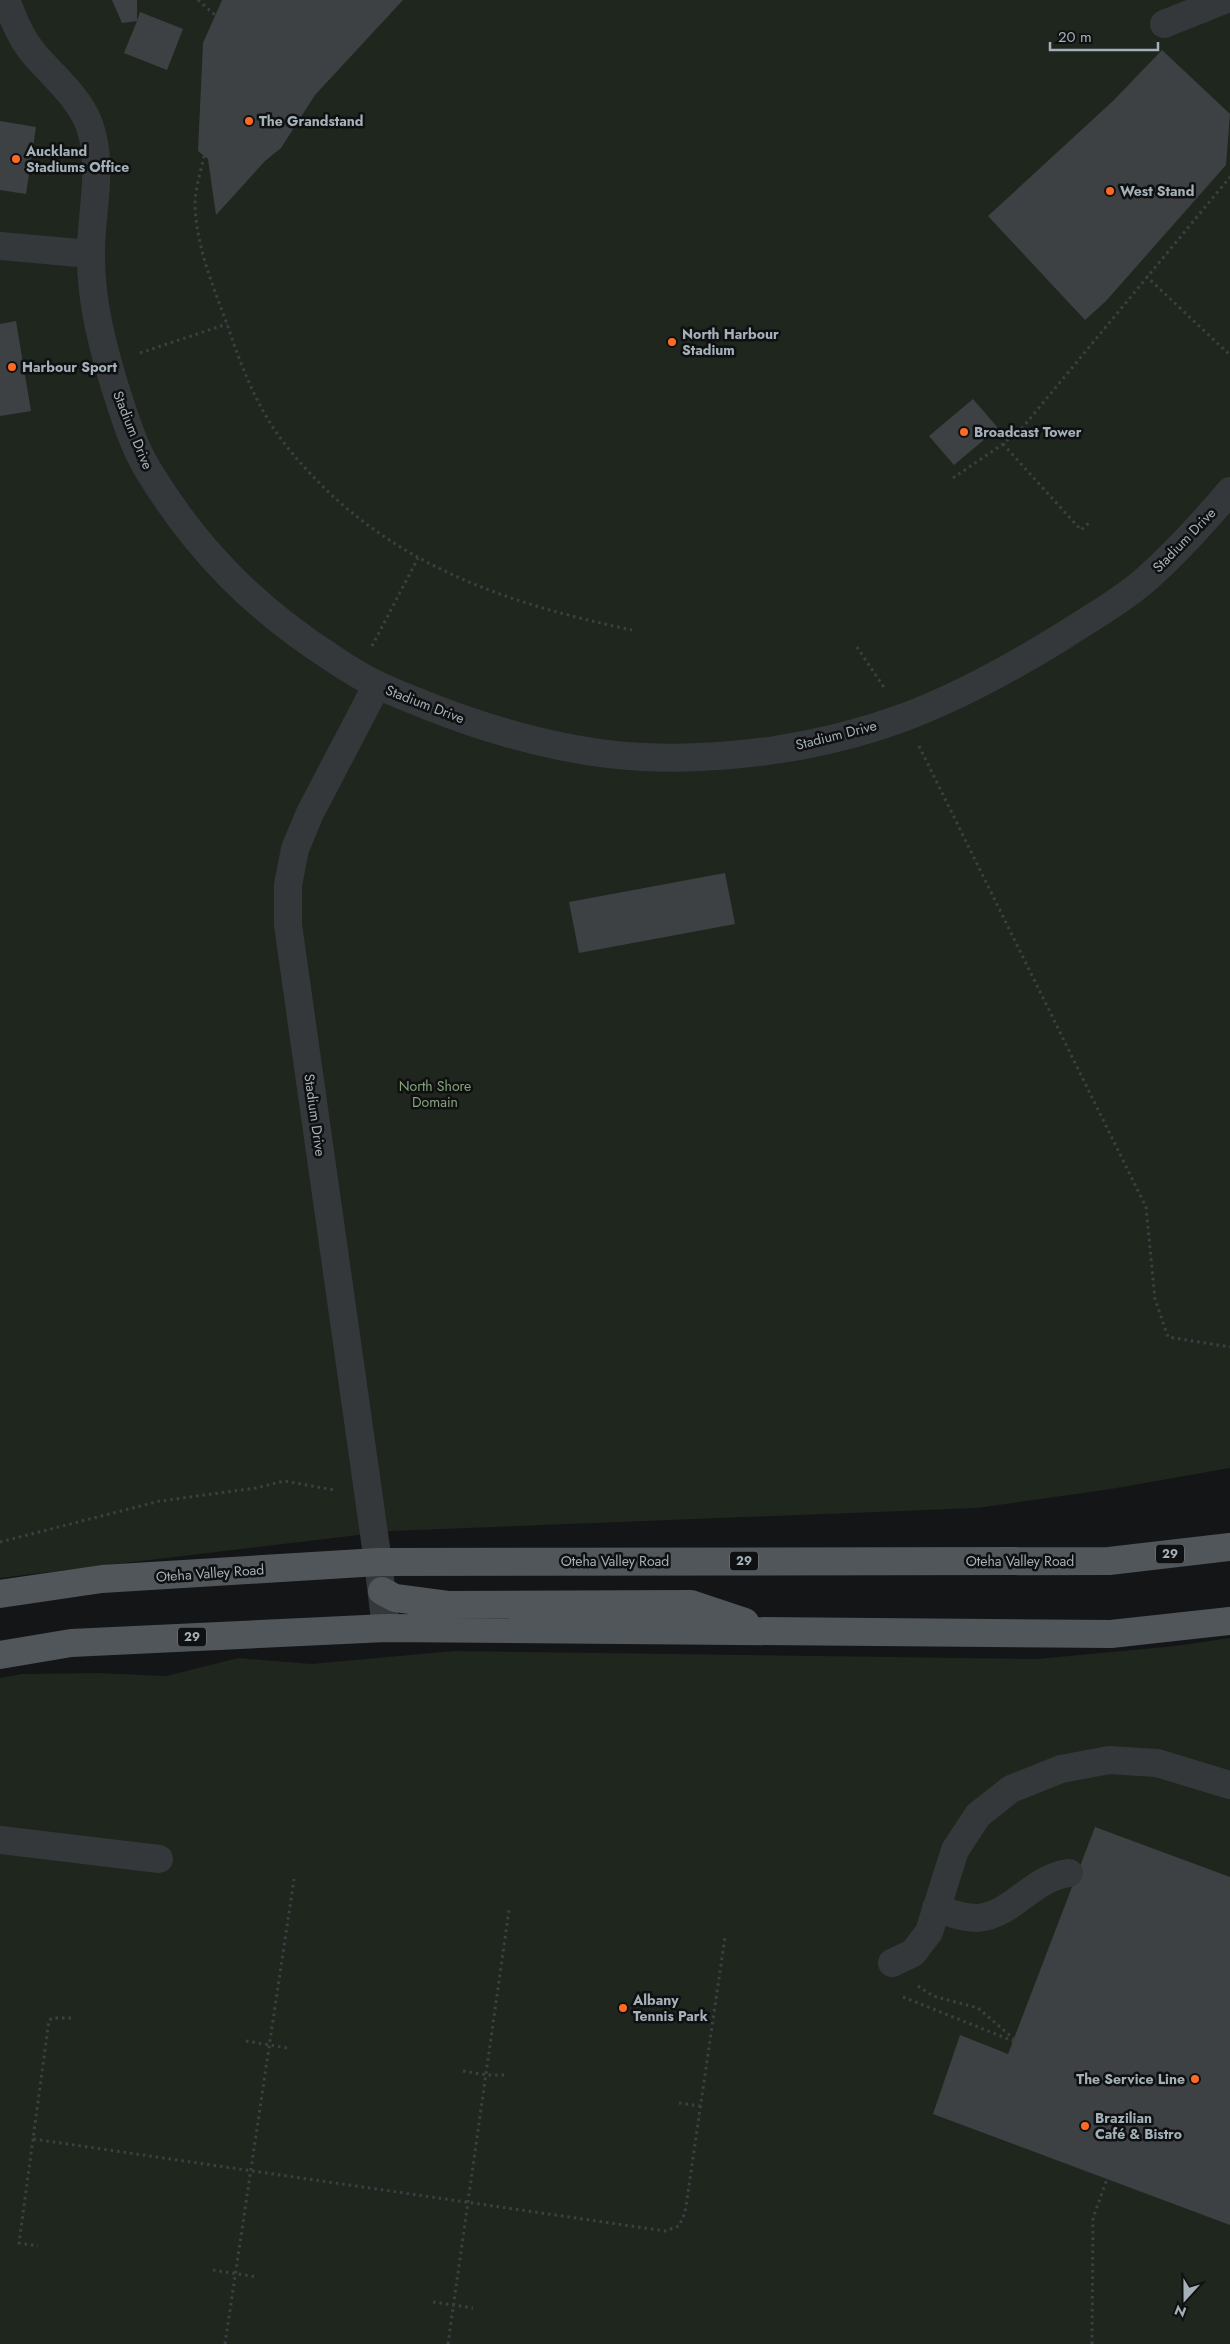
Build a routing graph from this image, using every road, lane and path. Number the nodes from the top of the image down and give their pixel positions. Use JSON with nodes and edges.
{"nodes":[{"id":1,"x":6,"y":0,"type":"edge"},
{"id":2,"x":198,"y":0,"type":"edge"},
{"id":3,"x":1224,"y":0,"type":"edge"},
{"id":4,"x":215,"y":14,"type":"dead end"},
{"id":5,"x":1164,"y":24,"type":"dead end"},
{"id":6,"x":204,"y":156,"type":"dead end"},
{"id":7,"x":1230,"y":177,"type":"edge"},
{"id":8,"x":0,"y":246,"type":"edge"},
{"id":9,"x":90,"y":254,"type":"junction"},
{"id":10,"x":1146,"y":276,"type":"junction"},
{"id":11,"x":226,"y":324,"type":"junction"},
{"id":12,"x":153,"y":349,"type":"dead end"},
{"id":13,"x":1230,"y":355,"type":"edge"},
{"id":14,"x":1003,"y":444,"type":"junction"},
{"id":15,"x":953,"y":478,"type":"dead end"},
{"id":16,"x":1230,"y":491,"type":"edge"},
{"id":17,"x":1090,"y":522,"type":"dead end"},
{"id":18,"x":418,"y":558,"type":"junction"},
{"id":19,"x":632,"y":630,"type":"dead end"},
{"id":20,"x":375,"y":638,"type":"dead end"},
{"id":21,"x":857,"y":647,"type":"dead end"},
{"id":22,"x":377,"y":685,"type":"junction"},
{"id":23,"x":904,"y":717,"type":"junction"},
{"id":24,"x":1230,"y":1347,"type":"edge"},
{"id":25,"x":338,"y":1491,"type":"dead end"},
{"id":26,"x":0,"y":1542,"type":"edge"},
{"id":27,"x":1230,"y":1547,"type":"edge"},
{"id":28,"x":378,"y":1562,"type":"junction"},
{"id":29,"x":382,"y":1591,"type":"junction"},
{"id":30,"x":0,"y":1594,"type":"edge"},
{"id":31,"x":1230,"y":1621,"type":"edge"},
{"id":32,"x":386,"y":1628,"type":"junction"},
{"id":33,"x":768,"y":1630,"type":"junction"},
{"id":34,"x":0,"y":1655,"type":"edge"},
{"id":35,"x":1230,"y":1785,"type":"edge"},
{"id":36,"x":0,"y":1840,"type":"edge"},
{"id":37,"x":159,"y":1859,"type":"dead end"},
{"id":38,"x":1069,"y":1873,"type":"dead end"},
{"id":39,"x":294,"y":1879,"type":"dead end"},
{"id":40,"x":936,"y":1908,"type":"junction"},
{"id":41,"x":509,"y":1910,"type":"dead end"},
{"id":42,"x":724,"y":1937,"type":"dead end"},
{"id":43,"x":892,"y":1963,"type":"dead end"},
{"id":44,"x":915,"y":1981,"type":"dead end"},
{"id":45,"x":903,"y":1997,"type":"dead end"},
{"id":46,"x":70,"y":2018,"type":"dead end"},
{"id":47,"x":246,"y":2042,"type":"dead end"},
{"id":48,"x":269,"y":2044,"type":"junction"},
{"id":49,"x":287,"y":2048,"type":"dead end"},
{"id":50,"x":463,"y":2071,"type":"dead end"},
{"id":51,"x":486,"y":2075,"type":"junction"},
{"id":52,"x":504,"y":2075,"type":"dead end"},
{"id":53,"x":679,"y":2103,"type":"dead end"},
{"id":54,"x":700,"y":2106,"type":"junction"},
{"id":55,"x":33,"y":2139,"type":"junction"},
{"id":56,"x":250,"y":2171,"type":"junction"},
{"id":57,"x":1106,"y":2179,"type":"dead end"},
{"id":58,"x":468,"y":2202,"type":"junction"},
{"id":59,"x":38,"y":2246,"type":"dead end"},
{"id":60,"x":213,"y":2270,"type":"dead end"},
{"id":61,"x":235,"y":2274,"type":"junction"},
{"id":62,"x":257,"y":2277,"type":"dead end"},
{"id":63,"x":433,"y":2302,"type":"dead end"},
{"id":64,"x":454,"y":2305,"type":"junction"},
{"id":65,"x":473,"y":2308,"type":"dead end"},
{"id":66,"x":226,"y":2344,"type":"edge"},
{"id":67,"x":448,"y":2344,"type":"edge"},
{"id":68,"x":1092,"y":2344,"type":"edge"}],
"edges":[{"from":1,"to":9,"type":"lane","name":"Stadium Drive"},
{"from":2,"to":4,"type":"path"},
{"from":3,"to":5,"type":"lane"},
{"from":6,"to":11,"type":"path"},
{"from":7,"to":10,"type":"path"},
{"from":8,"to":9,"type":"lane"},
{"from":9,"to":22,"type":"lane","name":"Stadium Drive"},
{"from":10,"to":13,"type":"path"},
{"from":10,"to":14,"type":"path"},
{"from":11,"to":12,"type":"path"},
{"from":11,"to":18,"type":"path"},
{"from":14,"to":15,"type":"path"},
{"from":14,"to":17,"type":"path"},
{"from":16,"to":23,"type":"lane","name":"Stadium Drive"},
{"from":18,"to":19,"type":"path"},
{"from":18,"to":20,"type":"path"},
{"from":21,"to":23,"type":"path"},
{"from":22,"to":23,"type":"lane","name":"Stadium Drive"},
{"from":22,"to":28,"type":"lane","name":"Stadium Drive"},
{"from":23,"to":24,"type":"path"},
{"from":25,"to":26,"type":"path"},
{"from":27,"to":28,"type":"main road","name":"Oteha Valley Road","number":"29"},
{"from":28,"to":29,"type":"lane","name":"Stadium Drive"},
{"from":28,"to":30,"type":"main road","name":"Oteha Valley Road","number":"29"},
{"from":29,"to":32,"type":"lane","name":"Stadium Drive"},
{"from":29,"to":33,"type":"main road"},
{"from":31,"to":33,"type":"main road","number":"29"},
{"from":32,"to":33,"type":"main road","number":"29"},
{"from":32,"to":34,"type":"main road","number":"29"},
{"from":35,"to":40,"type":"lane"},
{"from":36,"to":37,"type":"lane"},
{"from":38,"to":40,"type":"lane"},
{"from":39,"to":48,"type":"path"},
{"from":40,"to":43,"type":"lane"},
{"from":41,"to":51,"type":"path"},
{"from":42,"to":54,"type":"path"},
{"from":44,"to":45,"type":"path"},
{"from":46,"to":55,"type":"path"},
{"from":47,"to":48,"type":"path"},
{"from":48,"to":49,"type":"path"},
{"from":48,"to":56,"type":"path"},
{"from":50,"to":51,"type":"path"},
{"from":51,"to":52,"type":"path"},
{"from":51,"to":58,"type":"path"},
{"from":53,"to":54,"type":"path"},
{"from":54,"to":58,"type":"path"},
{"from":55,"to":56,"type":"path"},
{"from":55,"to":59,"type":"path"},
{"from":56,"to":58,"type":"path"},
{"from":56,"to":61,"type":"path"},
{"from":57,"to":68,"type":"path"},
{"from":58,"to":64,"type":"path"},
{"from":60,"to":61,"type":"path"},
{"from":61,"to":62,"type":"path"},
{"from":61,"to":66,"type":"path"},
{"from":63,"to":64,"type":"path"},
{"from":64,"to":65,"type":"path"},
{"from":64,"to":67,"type":"path"}]}
